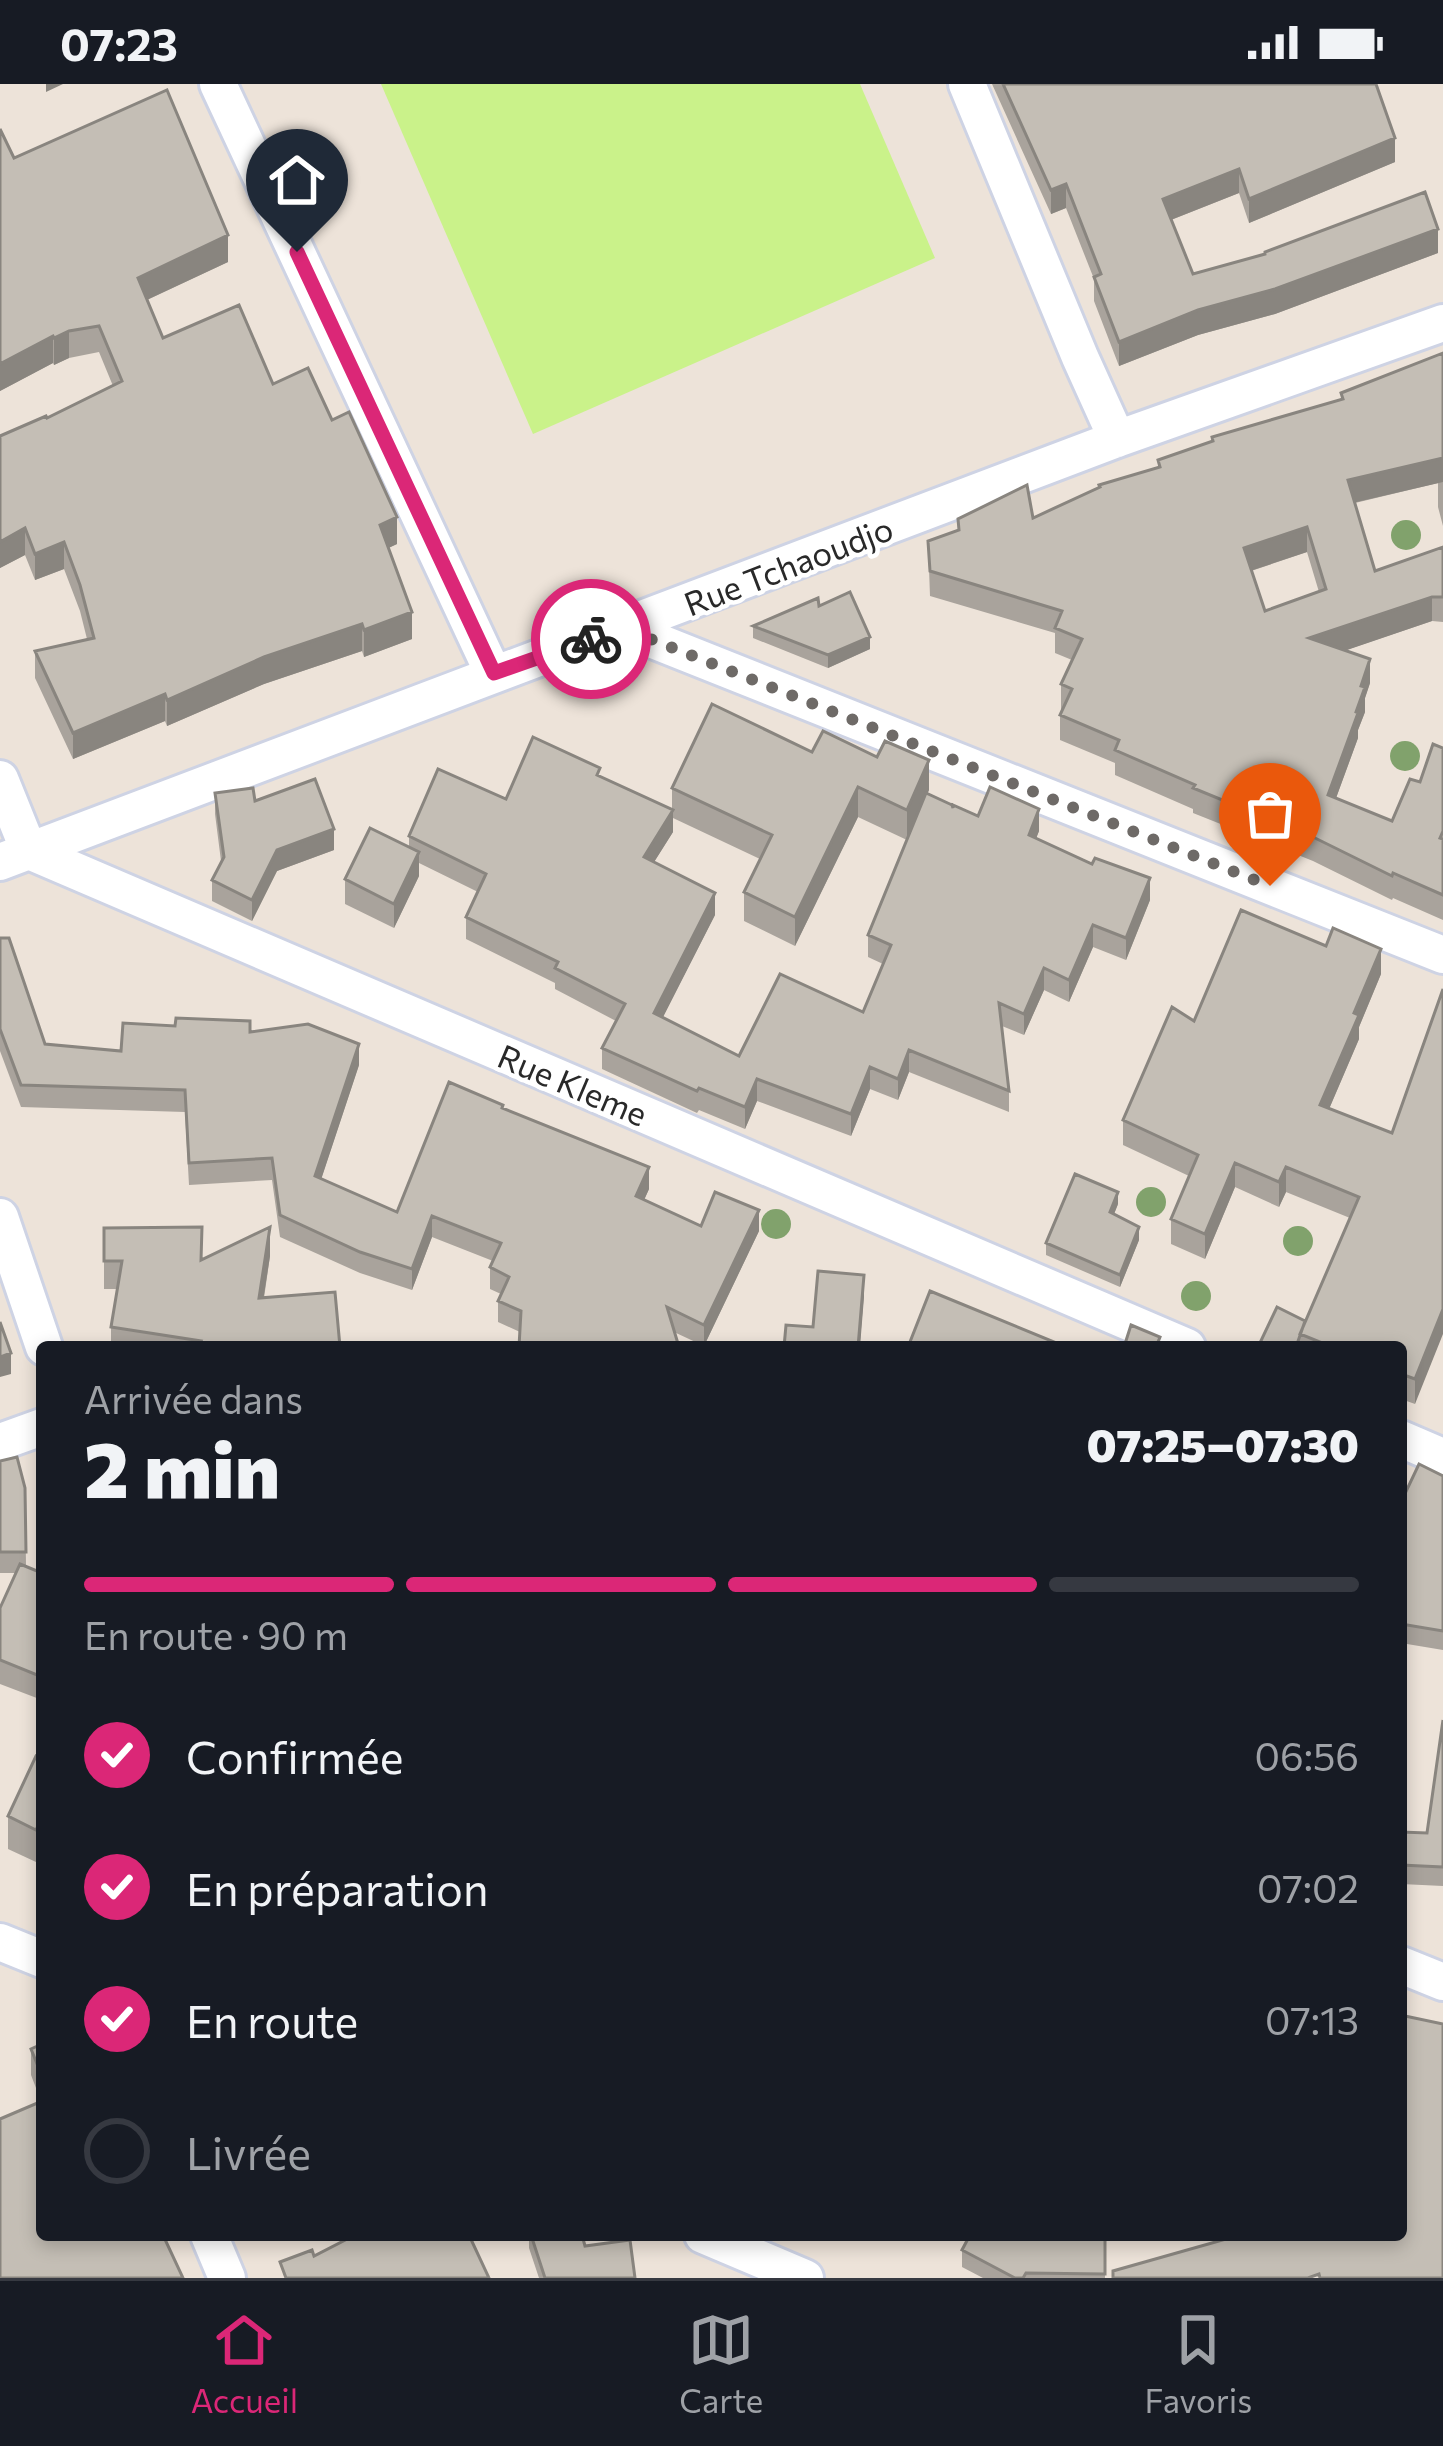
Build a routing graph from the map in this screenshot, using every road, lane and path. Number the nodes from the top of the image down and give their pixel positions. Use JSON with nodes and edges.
{"nodes":[{"id":1,"x":218,"y":84,"type":"edge"},
{"id":2,"x":967,"y":84,"type":"edge"},
{"id":3,"x":1443,"y":323,"type":"edge"},
{"id":4,"x":1117,"y":439,"type":"junction"},
{"id":5,"x":623,"y":628,"type":"junction"},
{"id":6,"x":494,"y":673,"type":"junction"},
{"id":7,"x":0,"y":779,"type":"edge"},
{"id":8,"x":15,"y":857,"type":"edge"},
{"id":9,"x":1443,"y":955,"type":"edge"},
{"id":10,"x":0,"y":1217,"type":"edge"},
{"id":11,"x":42,"y":1341,"type":"edge"},
{"id":12,"x":1173,"y":1341,"type":"edge"},
{"id":13,"x":36,"y":1429,"type":"edge"},
{"id":14,"x":0,"y":1442,"type":"edge"},
{"id":15,"x":1407,"y":1442,"type":"edge"},
{"id":16,"x":1443,"y":1457,"type":"edge"},
{"id":17,"x":0,"y":1942,"type":"edge"},
{"id":18,"x":36,"y":1957,"type":"edge"},
{"id":19,"x":1407,"y":1967,"type":"edge"},
{"id":20,"x":1443,"y":1982,"type":"edge"},
{"id":21,"x":211,"y":2241,"type":"edge"},
{"id":22,"x":717,"y":2241,"type":"edge"},
{"id":23,"x":227,"y":2278,"type":"edge"},
{"id":24,"x":806,"y":2278,"type":"edge"}],
"edges":[{"from":1,"to":6,"type":"street"},
{"from":2,"to":4,"type":"street"},
{"from":3,"to":4,"type":"street","name":"Rue Tchaoudjo"},
{"from":4,"to":5,"type":"street","name":"Rue Tchaoudjo"},
{"from":5,"to":6,"type":"street","name":"Rue Tchaoudjo"},
{"from":5,"to":9,"type":"street"},
{"from":6,"to":8,"type":"street","name":"Rue Tchaoudjo"},
{"from":7,"to":8,"type":"street"},
{"from":8,"to":12,"type":"street","name":"Rue Kleme"},
{"from":10,"to":11,"type":"street"},
{"from":13,"to":14,"type":"street"},
{"from":15,"to":16,"type":"street"},
{"from":17,"to":18,"type":"street"},
{"from":19,"to":20,"type":"street"},
{"from":21,"to":23,"type":"street"},
{"from":22,"to":24,"type":"street"}]}
